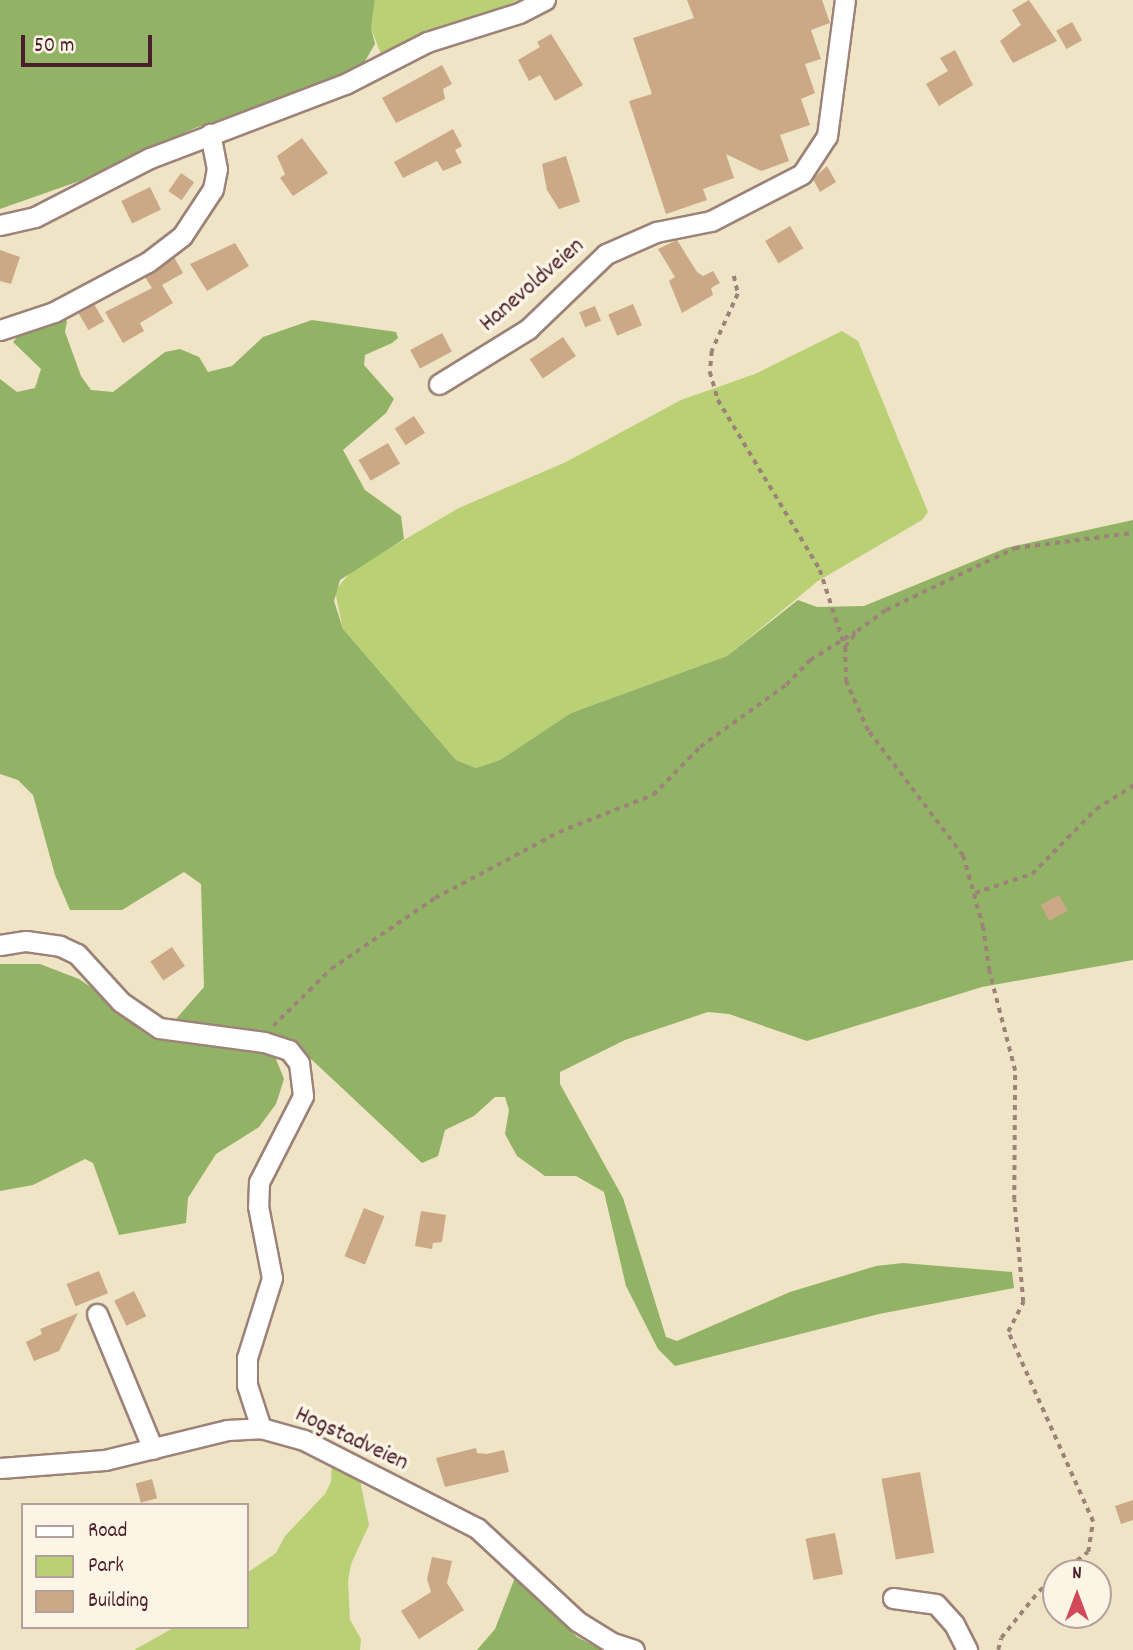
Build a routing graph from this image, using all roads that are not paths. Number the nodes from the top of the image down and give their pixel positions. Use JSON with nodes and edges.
{"nodes":[{"id":1,"x":545,"y":0,"type":"edge"},
{"id":2,"x":845,"y":0,"type":"edge"},
{"id":3,"x":210,"y":134,"type":"junction"},
{"id":4,"x":0,"y":225,"type":"edge"},
{"id":5,"x":0,"y":330,"type":"edge"},
{"id":6,"x":439,"y":384,"type":"dead end"},
{"id":7,"x":0,"y":945,"type":"edge"},
{"id":8,"x":97,"y":1314,"type":"dead end"},
{"id":9,"x":261,"y":1428,"type":"junction"},
{"id":10,"x":153,"y":1449,"type":"junction"},
{"id":11,"x":0,"y":1468,"type":"edge"},
{"id":12,"x":893,"y":1598,"type":"dead end"},
{"id":13,"x":634,"y":1650,"type":"edge"},
{"id":14,"x":967,"y":1650,"type":"edge"}],
"edges":[{"from":1,"to":3,"type":"street"},
{"from":2,"to":6,"type":"street","name":"Hanevoldveien"},
{"from":3,"to":4,"type":"street"},
{"from":3,"to":5,"type":"street"},
{"from":7,"to":9,"type":"street"},
{"from":8,"to":10,"type":"street"},
{"from":9,"to":10,"type":"street","name":"Hogstadveien"},
{"from":9,"to":13,"type":"street","name":"Hogstadveien"},
{"from":10,"to":11,"type":"street","name":"Hogstadveien"},
{"from":12,"to":14,"type":"street"}]}
